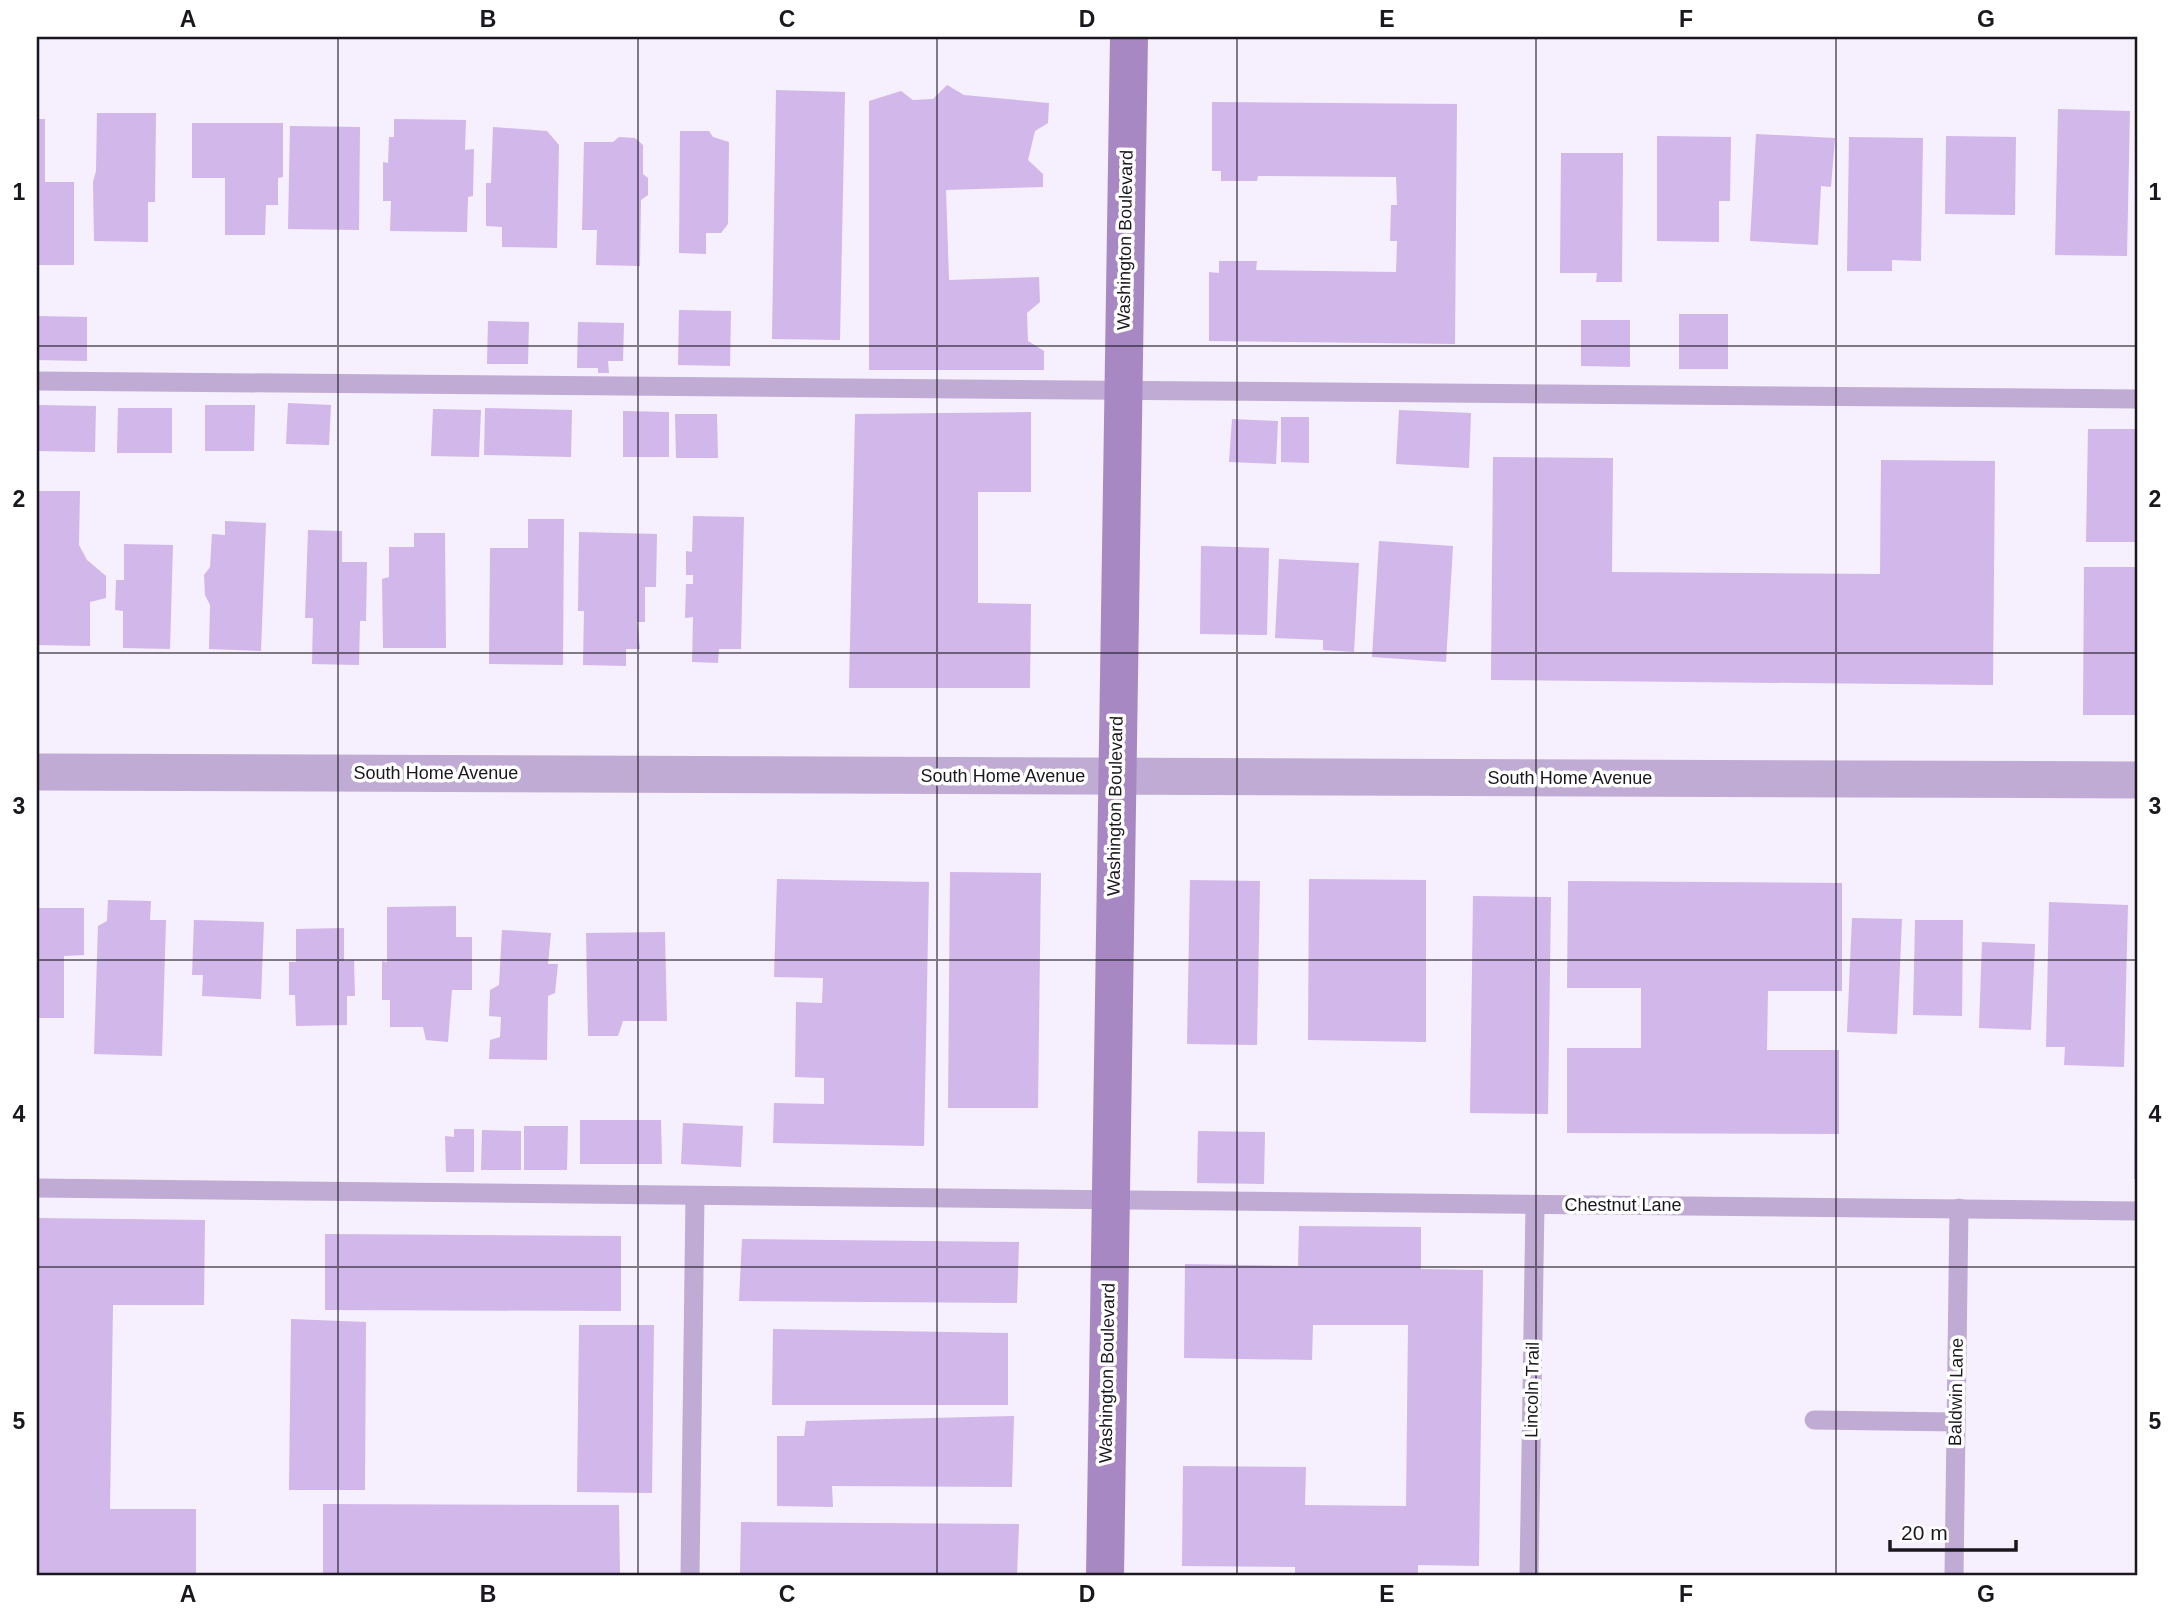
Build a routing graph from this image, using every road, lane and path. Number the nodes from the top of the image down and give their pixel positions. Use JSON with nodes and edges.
{"nodes":[{"id":1,"x":1129,"y":37,"type":"edge"},
{"id":2,"x":37,"y":381,"type":"edge"},
{"id":3,"x":1123,"y":391,"type":"junction"},
{"id":4,"x":2137,"y":399,"type":"edge"},
{"id":5,"x":37,"y":772,"type":"edge"},
{"id":6,"x":1115,"y":776,"type":"junction"},
{"id":7,"x":2137,"y":780,"type":"edge"},
{"id":8,"x":37,"y":1188,"type":"edge"},
{"id":9,"x":695,"y":1196,"type":"junction"},
{"id":10,"x":1109,"y":1201,"type":"junction"},
{"id":11,"x":1535,"y":1205,"type":"junction"},
{"id":12,"x":1959,"y":1208,"type":"junction"},
{"id":13,"x":2137,"y":1211,"type":"edge"},
{"id":14,"x":1814,"y":1420,"type":"dead end"},
{"id":15,"x":1956,"y":1422,"type":"junction"},
{"id":16,"x":690,"y":1576,"type":"edge"},
{"id":17,"x":1105,"y":1576,"type":"edge"},
{"id":18,"x":1529,"y":1576,"type":"edge"},
{"id":19,"x":1954,"y":1576,"type":"edge"}],
"edges":[{"from":1,"to":3,"type":"street","name":"Washington Boulevard"},
{"from":2,"to":3,"type":"lane"},
{"from":3,"to":4,"type":"lane"},
{"from":3,"to":6,"type":"street","name":"Washington Boulevard"},
{"from":5,"to":6,"type":"street","name":"South Home Avenue"},
{"from":6,"to":7,"type":"street","name":"South Home Avenue"},
{"from":6,"to":10,"type":"street","name":"Washington Boulevard"},
{"from":8,"to":9,"type":"lane","name":"Chestnut Lane"},
{"from":9,"to":10,"type":"lane","name":"Chestnut Lane"},
{"from":9,"to":16,"type":"lane"},
{"from":10,"to":11,"type":"lane","name":"Chestnut Lane"},
{"from":10,"to":17,"type":"street","name":"Washington Boulevard"},
{"from":11,"to":12,"type":"lane","name":"Chestnut Lane"},
{"from":11,"to":18,"type":"lane","name":"Lincoln Trail"},
{"from":12,"to":13,"type":"lane","name":"Chestnut Lane"},
{"from":12,"to":15,"type":"lane","name":"Baldwin Lane"},
{"from":14,"to":15,"type":"lane"},
{"from":15,"to":19,"type":"lane","name":"Baldwin Lane"}]}
